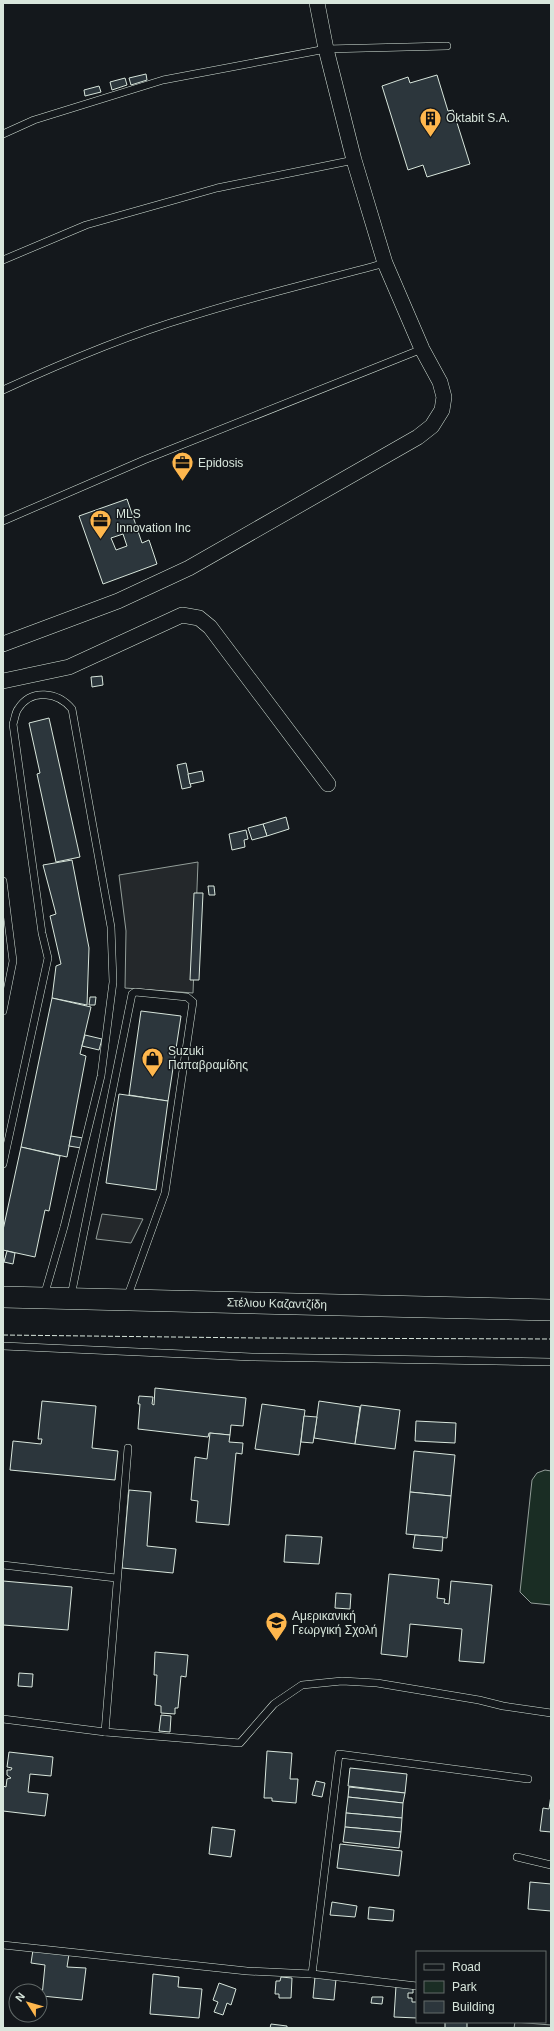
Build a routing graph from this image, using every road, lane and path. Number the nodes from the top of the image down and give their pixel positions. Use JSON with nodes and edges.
{"nodes":[{"id":1,"x":317,"y":3,"type":"edge"},
{"id":2,"x":447,"y":46,"type":"dead end"},
{"id":3,"x":326,"y":49,"type":"junction"},
{"id":4,"x":3,"y":134,"type":"edge"},
{"id":5,"x":354,"y":160,"type":"junction"},
{"id":6,"x":3,"y":260,"type":"edge"},
{"id":7,"x":385,"y":263,"type":"junction"},
{"id":8,"x":422,"y":349,"type":"junction"},
{"id":9,"x":3,"y":390,"type":"edge"},
{"id":10,"x":3,"y":521,"type":"edge"},
{"id":11,"x":3,"y":644,"type":"edge"},
{"id":12,"x":3,"y":681,"type":"edge"},
{"id":13,"x":328,"y":784,"type":"dead end"},
{"id":14,"x":3,"y":881,"type":"edge"},
{"id":15,"x":3,"y":1007,"type":"edge"},
{"id":16,"x":3,"y":1164,"type":"edge"},
{"id":17,"x":3,"y":1297,"type":"edge"},
{"id":18,"x":43,"y":1298,"type":"junction"},
{"id":19,"x":71,"y":1299,"type":"junction"},
{"id":20,"x":126,"y":1300,"type":"junction"},
{"id":21,"x":551,"y":1310,"type":"edge"},
{"id":22,"x":3,"y":1346,"type":"edge"},
{"id":23,"x":551,"y":1362,"type":"edge"},
{"id":24,"x":128,"y":1448,"type":"dead end"},
{"id":25,"x":3,"y":1565,"type":"edge"},
{"id":26,"x":116,"y":1578,"type":"junction"},
{"id":27,"x":551,"y":1713,"type":"edge"},
{"id":28,"x":3,"y":1719,"type":"edge"},
{"id":29,"x":105,"y":1732,"type":"junction"},
{"id":30,"x":528,"y":1779,"type":"dead end"},
{"id":31,"x":517,"y":1857,"type":"dead end"},
{"id":32,"x":551,"y":1865,"type":"edge"},
{"id":33,"x":3,"y":1945,"type":"edge"},
{"id":34,"x":312,"y":1974,"type":"junction"},
{"id":35,"x":416,"y":1986,"type":"edge"}],
"edges":[{"from":1,"to":3,"type":"street"},
{"from":2,"to":3,"type":"lane"},
{"from":3,"to":4,"type":"lane"},
{"from":3,"to":5,"type":"street"},
{"from":5,"to":6,"type":"lane"},
{"from":5,"to":7,"type":"street"},
{"from":7,"to":8,"type":"street"},
{"from":7,"to":9,"type":"lane"},
{"from":8,"to":10,"type":"lane"},
{"from":8,"to":11,"type":"street"},
{"from":12,"to":13,"type":"street"},
{"from":14,"to":15,"type":"lane"},
{"from":16,"to":18,"type":"lane"},
{"from":17,"to":18,"type":"main road","name":"Στέλιου Καζαντζίδη"},
{"from":18,"to":19,"type":"main road","name":"Στέλιου Καζαντζίδη"},
{"from":19,"to":20,"type":"main road","name":"Στέλιου Καζαντζίδη"},
{"from":19,"to":20,"type":"lane"},
{"from":20,"to":21,"type":"main road","name":"Στέλιου Καζαντζίδη"},
{"from":22,"to":23,"type":"lane"},
{"from":24,"to":26,"type":"lane"},
{"from":25,"to":26,"type":"lane"},
{"from":26,"to":29,"type":"lane"},
{"from":27,"to":29,"type":"lane"},
{"from":28,"to":29,"type":"lane"},
{"from":30,"to":34,"type":"lane"},
{"from":31,"to":32,"type":"lane"},
{"from":33,"to":34,"type":"lane"},
{"from":34,"to":35,"type":"lane"}]}
